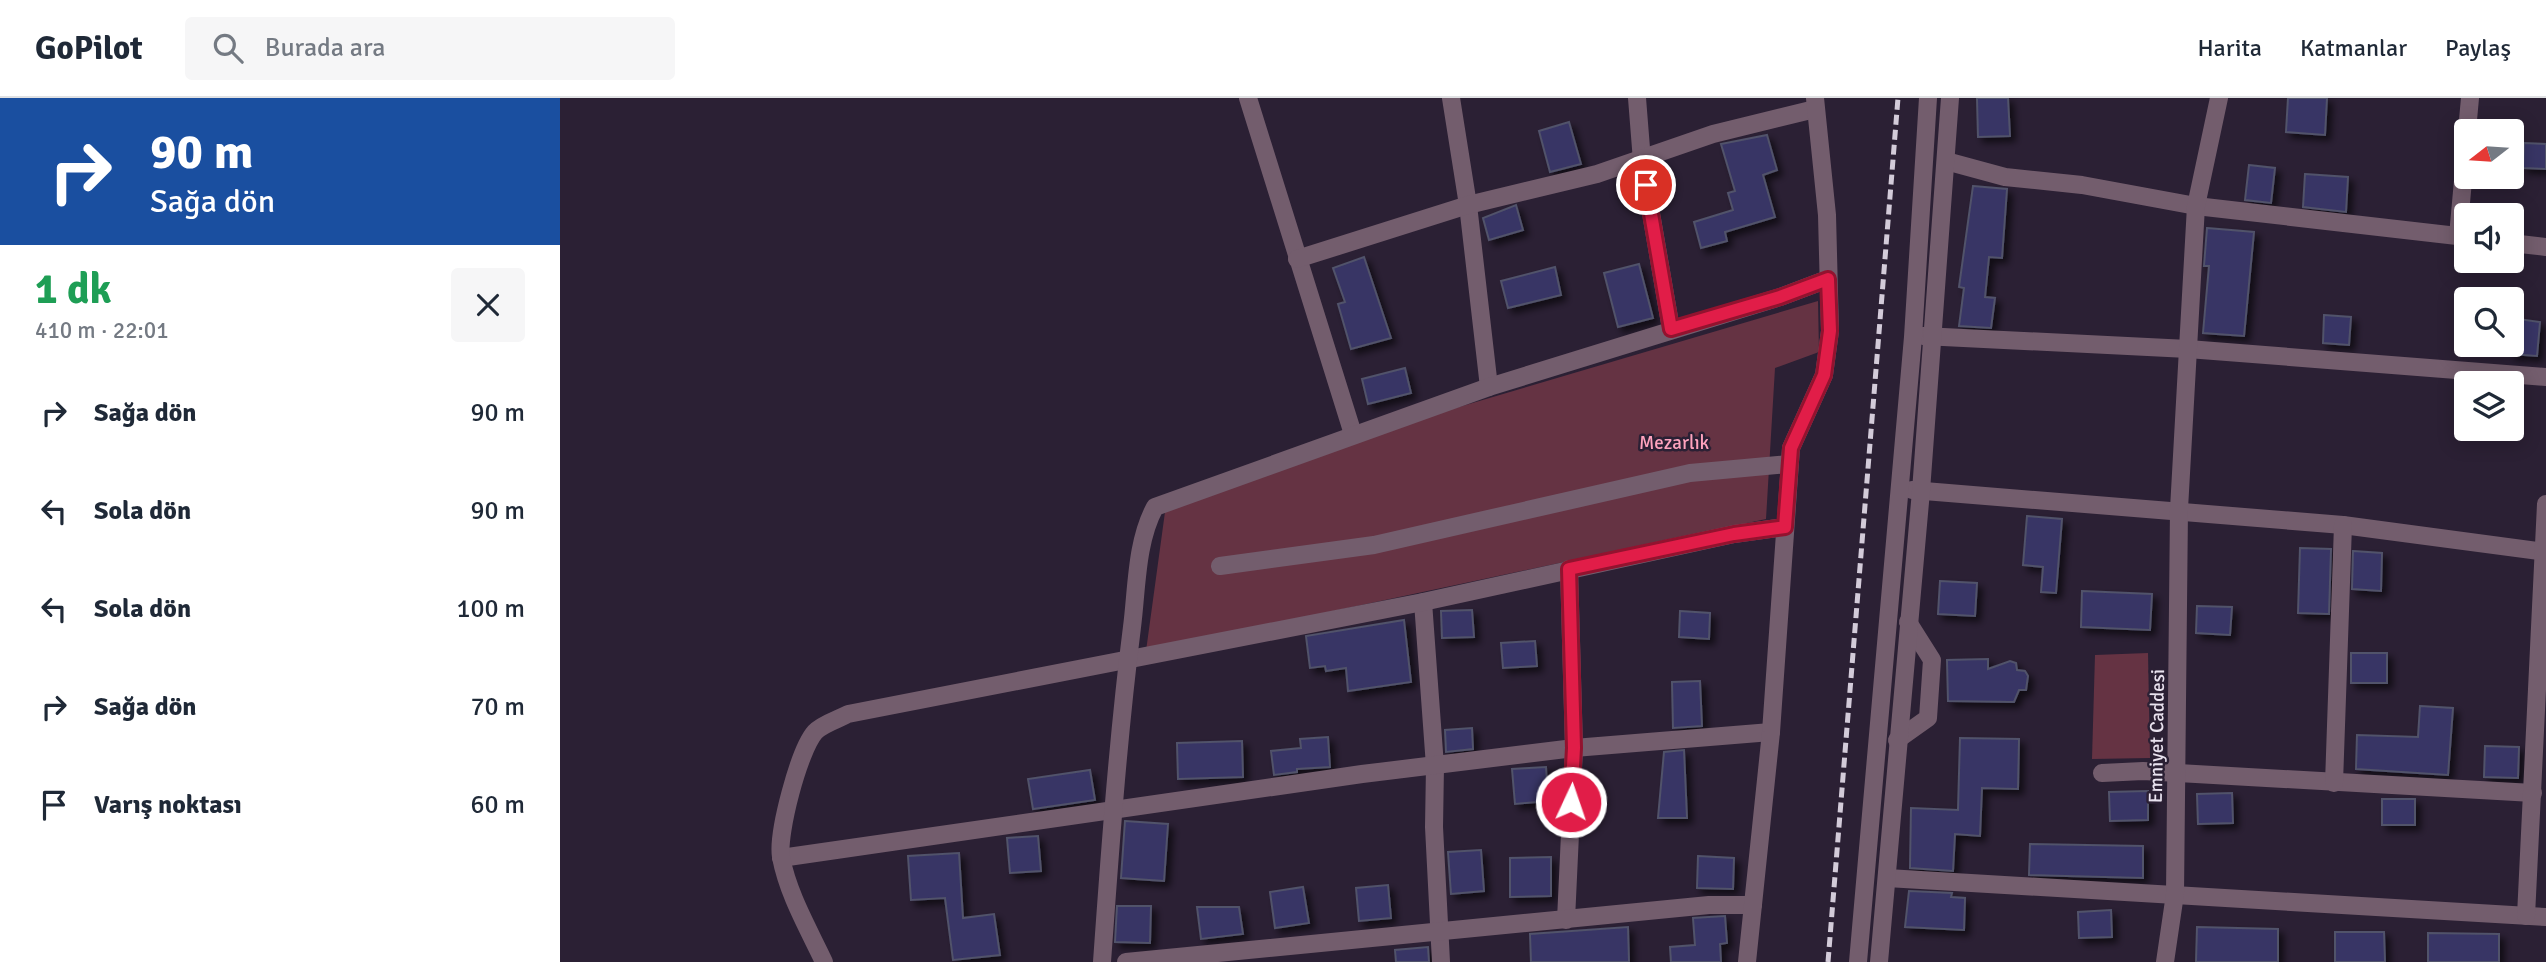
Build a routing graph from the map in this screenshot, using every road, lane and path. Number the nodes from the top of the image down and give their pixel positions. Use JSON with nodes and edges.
{"nodes":[{"id":1,"x":1248,"y":98,"type":"edge"},
{"id":2,"x":1451,"y":98,"type":"edge"},
{"id":3,"x":1637,"y":98,"type":"edge"},
{"id":4,"x":1928,"y":98,"type":"edge"},
{"id":5,"x":1950,"y":98,"type":"edge"},
{"id":6,"x":2219,"y":98,"type":"edge"},
{"id":7,"x":2470,"y":98,"type":"edge"},
{"id":8,"x":1815,"y":103,"type":"edge"},
{"id":9,"x":2468,"y":119,"type":"edge"},
{"id":10,"x":1946,"y":160,"type":"junction"},
{"id":11,"x":1642,"y":161,"type":"junction"},
{"id":12,"x":1468,"y":205,"type":"junction"},
{"id":13,"x":2196,"y":206,"type":"junction"},
{"id":14,"x":2454,"y":236,"type":"edge"},
{"id":15,"x":2524,"y":244,"type":"edge"},
{"id":16,"x":2546,"y":247,"type":"edge"},
{"id":17,"x":1297,"y":259,"type":"junction"},
{"id":18,"x":1828,"y":279,"type":"junction"},
{"id":19,"x":1671,"y":329,"type":"junction"},
{"id":20,"x":1933,"y":336,"type":"junction"},
{"id":21,"x":1913,"y":337,"type":"junction"},
{"id":22,"x":2188,"y":349,"type":"junction"},
{"id":23,"x":2546,"y":377,"type":"edge"},
{"id":24,"x":1489,"y":387,"type":"junction"},
{"id":25,"x":1353,"y":434,"type":"junction"},
{"id":26,"x":1789,"y":464,"type":"junction"},
{"id":27,"x":1899,"y":488,"type":"junction"},
{"id":28,"x":1921,"y":491,"type":"junction"},
{"id":29,"x":2546,"y":504,"type":"edge"},
{"id":30,"x":2179,"y":509,"type":"junction"},
{"id":31,"x":2343,"y":525,"type":"junction"},
{"id":32,"x":1785,"y":527,"type":"junction"},
{"id":33,"x":2544,"y":552,"type":"edge"},
{"id":34,"x":1220,"y":566,"type":"dead end"},
{"id":35,"x":1569,"y":569,"type":"junction"},
{"id":36,"x":1423,"y":602,"type":"junction"},
{"id":37,"x":1909,"y":622,"type":"junction"},
{"id":38,"x":1128,"y":662,"type":"junction"},
{"id":39,"x":1771,"y":732,"type":"junction"},
{"id":40,"x":1897,"y":740,"type":"junction"},
{"id":41,"x":1574,"y":748,"type":"junction"},
{"id":42,"x":1435,"y":766,"type":"junction"},
{"id":43,"x":2102,"y":773,"type":"dead end"},
{"id":44,"x":2177,"y":773,"type":"junction"},
{"id":45,"x":2334,"y":783,"type":"junction"},
{"id":46,"x":2533,"y":793,"type":"junction"},
{"id":47,"x":1113,"y":810,"type":"junction"},
{"id":48,"x":781,"y":858,"type":"junction"},
{"id":49,"x":1887,"y":878,"type":"junction"},
{"id":50,"x":2175,"y":894,"type":"junction"},
{"id":51,"x":1753,"y":905,"type":"junction"},
{"id":52,"x":2526,"y":916,"type":"junction"},
{"id":53,"x":2546,"y":916,"type":"edge"},
{"id":54,"x":1566,"y":920,"type":"junction"},
{"id":55,"x":1439,"y":932,"type":"junction"},
{"id":56,"x":824,"y":962,"type":"edge"},
{"id":57,"x":1102,"y":962,"type":"edge"},
{"id":58,"x":1126,"y":962,"type":"edge"},
{"id":59,"x":1441,"y":962,"type":"edge"},
{"id":60,"x":1747,"y":962,"type":"edge"},
{"id":61,"x":1858,"y":962,"type":"edge"},
{"id":62,"x":1879,"y":962,"type":"edge"},
{"id":63,"x":2165,"y":962,"type":"edge"}],
"edges":[{"from":1,"to":17,"type":"street"},
{"from":2,"to":12,"type":"street"},
{"from":3,"to":11,"type":"street"},
{"from":4,"to":21,"type":"street"},
{"from":5,"to":10,"type":"street"},
{"from":6,"to":13,"type":"street","name":"Emniyet Caddesi"},
{"from":7,"to":9,"type":"street"},
{"from":8,"to":11,"type":"street"},
{"from":8,"to":18,"type":"street"},
{"from":10,"to":13,"type":"street"},
{"from":10,"to":20,"type":"street"},
{"from":11,"to":12,"type":"street"},
{"from":11,"to":19,"type":"street"},
{"from":12,"to":17,"type":"street"},
{"from":12,"to":24,"type":"street"},
{"from":13,"to":14,"type":"street"},
{"from":13,"to":22,"type":"street","name":"Emniyet Caddesi"},
{"from":15,"to":16,"type":"street"},
{"from":17,"to":25,"type":"street"},
{"from":18,"to":19,"type":"street"},
{"from":18,"to":26,"type":"street"},
{"from":19,"to":24,"type":"street"},
{"from":20,"to":21,"type":"street"},
{"from":20,"to":22,"type":"street"},
{"from":20,"to":28,"type":"street"},
{"from":21,"to":27,"type":"street"},
{"from":22,"to":23,"type":"street"},
{"from":22,"to":30,"type":"street","name":"Emniyet Caddesi"},
{"from":24,"to":25,"type":"street"},
{"from":25,"to":38,"type":"street"},
{"from":26,"to":32,"type":"street"},
{"from":26,"to":34,"type":"street"},
{"from":27,"to":28,"type":"street"},
{"from":27,"to":61,"type":"street"},
{"from":28,"to":30,"type":"street"},
{"from":28,"to":37,"type":"street"},
{"from":29,"to":33,"type":"street"},
{"from":30,"to":31,"type":"street"},
{"from":30,"to":44,"type":"street","name":"Emniyet Caddesi"},
{"from":31,"to":33,"type":"street"},
{"from":31,"to":45,"type":"street"},
{"from":32,"to":35,"type":"street"},
{"from":32,"to":39,"type":"street"},
{"from":33,"to":46,"type":"street"},
{"from":35,"to":36,"type":"street"},
{"from":35,"to":41,"type":"street"},
{"from":36,"to":38,"type":"street"},
{"from":36,"to":42,"type":"street"},
{"from":37,"to":40,"type":"street"},
{"from":37,"to":40,"type":"street"},
{"from":38,"to":47,"type":"street"},
{"from":38,"to":48,"type":"street"},
{"from":39,"to":41,"type":"street"},
{"from":39,"to":51,"type":"street"},
{"from":40,"to":49,"type":"street"},
{"from":41,"to":42,"type":"street"},
{"from":41,"to":54,"type":"street"},
{"from":42,"to":47,"type":"street"},
{"from":42,"to":55,"type":"street"},
{"from":43,"to":44,"type":"street"},
{"from":44,"to":45,"type":"street"},
{"from":44,"to":50,"type":"street","name":"Emniyet Caddesi"},
{"from":45,"to":46,"type":"street"},
{"from":46,"to":52,"type":"street"},
{"from":47,"to":48,"type":"street"},
{"from":47,"to":57,"type":"street"},
{"from":48,"to":56,"type":"street"},
{"from":49,"to":50,"type":"street"},
{"from":49,"to":62,"type":"street"},
{"from":50,"to":52,"type":"street"},
{"from":50,"to":63,"type":"street","name":"Emniyet Caddesi"},
{"from":51,"to":54,"type":"street"},
{"from":51,"to":60,"type":"street"},
{"from":52,"to":53,"type":"street"},
{"from":54,"to":55,"type":"street"},
{"from":55,"to":58,"type":"street"},
{"from":55,"to":59,"type":"street"}]}
